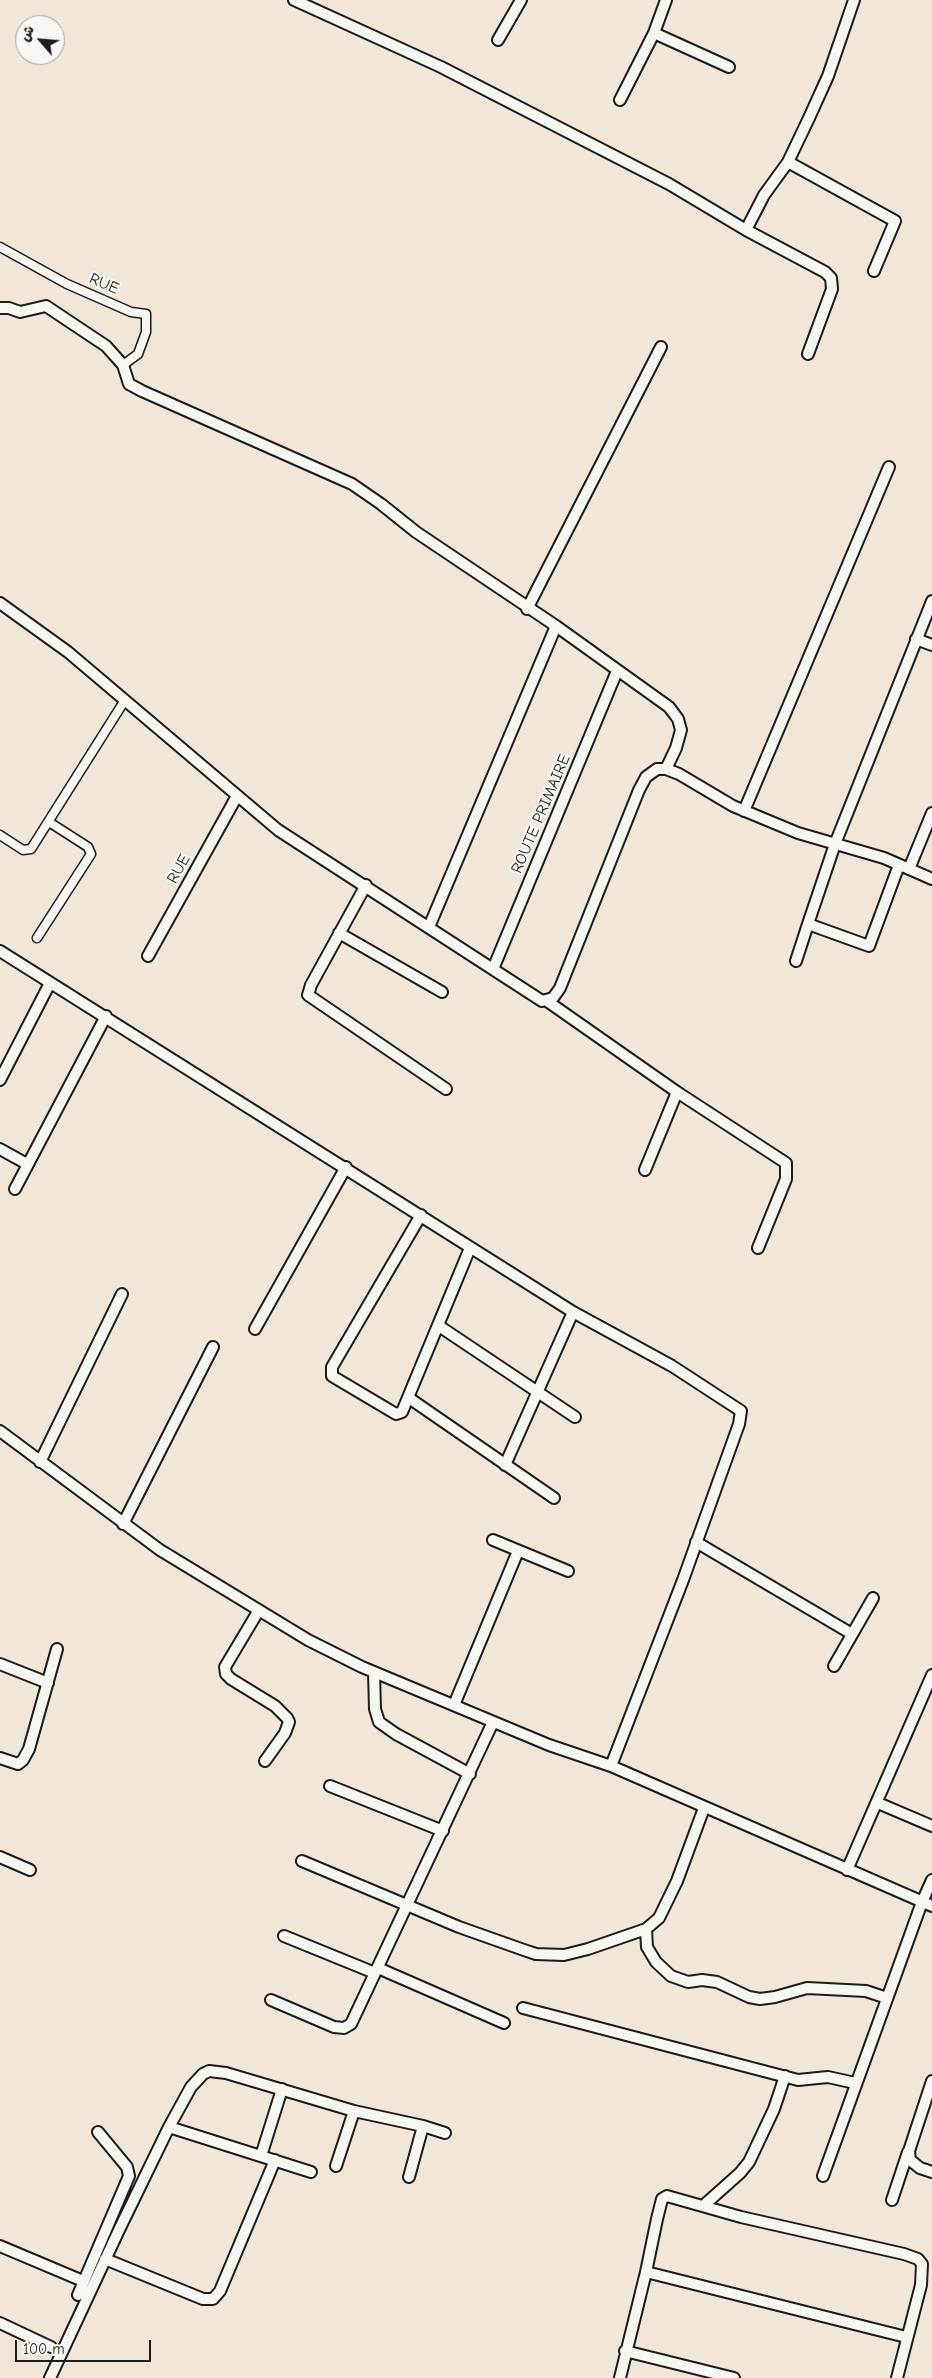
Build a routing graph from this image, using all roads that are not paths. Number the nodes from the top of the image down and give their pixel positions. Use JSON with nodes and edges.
{"nodes":[{"id":1,"x":294,"y":0,"type":"edge"},
{"id":2,"x":520,"y":0,"type":"edge"},
{"id":3,"x":666,"y":0,"type":"edge"},
{"id":4,"x":854,"y":0,"type":"edge"},
{"id":5,"x":654,"y":33,"type":"junction"},
{"id":6,"x":498,"y":40,"type":"dead end"},
{"id":7,"x":729,"y":67,"type":"dead end"},
{"id":8,"x":620,"y":100,"type":"dead end"},
{"id":9,"x":788,"y":162,"type":"junction"},
{"id":10,"x":746,"y":230,"type":"junction"},
{"id":11,"x":0,"y":247,"type":"edge"},
{"id":12,"x":874,"y":271,"type":"dead end"},
{"id":13,"x":0,"y":308,"type":"edge"},
{"id":14,"x":661,"y":348,"type":"dead end"},
{"id":15,"x":808,"y":354,"type":"dead end"},
{"id":16,"x":123,"y":365,"type":"junction"},
{"id":17,"x":889,"y":467,"type":"dead end"},
{"id":18,"x":932,"y":601,"type":"edge"},
{"id":19,"x":0,"y":603,"type":"edge"},
{"id":20,"x":527,"y":608,"type":"junction"},
{"id":21,"x":556,"y":626,"type":"junction"},
{"id":22,"x":916,"y":639,"type":"junction"},
{"id":23,"x":932,"y":645,"type":"edge"},
{"id":24,"x":617,"y":671,"type":"junction"},
{"id":25,"x":125,"y":700,"type":"junction"},
{"id":26,"x":666,"y":769,"type":"junction"},
{"id":27,"x":237,"y":796,"type":"junction"},
{"id":28,"x":744,"y":811,"type":"junction"},
{"id":29,"x":932,"y":813,"type":"edge"},
{"id":30,"x":49,"y":822,"type":"junction"},
{"id":31,"x":0,"y":835,"type":"edge"},
{"id":32,"x":835,"y":844,"type":"junction"},
{"id":33,"x":904,"y":867,"type":"junction"},
{"id":34,"x":932,"y":879,"type":"edge"},
{"id":35,"x":366,"y":885,"type":"junction"},
{"id":36,"x":808,"y":924,"type":"junction"},
{"id":37,"x":429,"y":926,"type":"junction"},
{"id":38,"x":340,"y":933,"type":"junction"},
{"id":39,"x":37,"y":938,"type":"dead end"},
{"id":40,"x":0,"y":951,"type":"edge"},
{"id":41,"x":148,"y":956,"type":"dead end"},
{"id":42,"x":796,"y":961,"type":"dead end"},
{"id":43,"x":493,"y":969,"type":"junction"},
{"id":44,"x":50,"y":983,"type":"junction"},
{"id":45,"x":442,"y":992,"type":"dead end"},
{"id":46,"x":547,"y":1001,"type":"junction"},
{"id":47,"x":106,"y":1016,"type":"junction"},
{"id":48,"x":0,"y":1080,"type":"edge"},
{"id":49,"x":446,"y":1089,"type":"dead end"},
{"id":50,"x":677,"y":1092,"type":"junction"},
{"id":51,"x":0,"y":1149,"type":"edge"},
{"id":52,"x":28,"y":1164,"type":"junction"},
{"id":53,"x":346,"y":1167,"type":"junction"},
{"id":54,"x":645,"y":1170,"type":"dead end"},
{"id":55,"x":15,"y":1189,"type":"dead end"},
{"id":56,"x":421,"y":1215,"type":"junction"},
{"id":57,"x":470,"y":1248,"type":"junction"},
{"id":58,"x":758,"y":1248,"type":"dead end"},
{"id":59,"x":122,"y":1294,"type":"dead end"},
{"id":60,"x":573,"y":1312,"type":"junction"},
{"id":61,"x":439,"y":1326,"type":"junction"},
{"id":62,"x":255,"y":1329,"type":"dead end"},
{"id":63,"x":213,"y":1347,"type":"dead end"},
{"id":64,"x":537,"y":1393,"type":"junction"},
{"id":65,"x":409,"y":1398,"type":"junction"},
{"id":66,"x":575,"y":1417,"type":"dead end"},
{"id":67,"x":0,"y":1431,"type":"edge"},
{"id":68,"x":40,"y":1462,"type":"junction"},
{"id":69,"x":504,"y":1465,"type":"junction"},
{"id":70,"x":554,"y":1498,"type":"dead end"},
{"id":71,"x":123,"y":1524,"type":"junction"},
{"id":72,"x":493,"y":1540,"type":"dead end"},
{"id":73,"x":696,"y":1542,"type":"junction"},
{"id":74,"x":518,"y":1551,"type":"junction"},
{"id":75,"x":568,"y":1571,"type":"dead end"},
{"id":76,"x":873,"y":1598,"type":"dead end"},
{"id":77,"x":259,"y":1610,"type":"junction"},
{"id":78,"x":852,"y":1634,"type":"junction"},
{"id":79,"x":57,"y":1649,"type":"dead end"},
{"id":80,"x":0,"y":1664,"type":"edge"},
{"id":81,"x":834,"y":1666,"type":"dead end"},
{"id":82,"x":374,"y":1672,"type":"junction"},
{"id":83,"x":932,"y":1675,"type":"edge"},
{"id":84,"x":48,"y":1683,"type":"junction"},
{"id":85,"x":454,"y":1705,"type":"junction"},
{"id":86,"x":493,"y":1722,"type":"junction"},
{"id":87,"x":0,"y":1758,"type":"edge"},
{"id":88,"x":265,"y":1761,"type":"dead end"},
{"id":89,"x":610,"y":1766,"type":"junction"},
{"id":90,"x":470,"y":1774,"type":"junction"},
{"id":91,"x":330,"y":1786,"type":"dead end"},
{"id":92,"x":878,"y":1803,"type":"junction"},
{"id":93,"x":704,"y":1808,"type":"junction"},
{"id":94,"x":932,"y":1826,"type":"edge"},
{"id":95,"x":443,"y":1831,"type":"junction"},
{"id":96,"x":0,"y":1857,"type":"edge"},
{"id":97,"x":302,"y":1861,"type":"dead end"},
{"id":98,"x":30,"y":1870,"type":"dead end"},
{"id":99,"x":847,"y":1870,"type":"junction"},
{"id":100,"x":932,"y":1880,"type":"edge"},
{"id":101,"x":922,"y":1902,"type":"junction"},
{"id":102,"x":408,"y":1905,"type":"junction"},
{"id":103,"x":932,"y":1906,"type":"edge"},
{"id":104,"x":646,"y":1929,"type":"junction"},
{"id":105,"x":284,"y":1936,"type":"dead end"},
{"id":106,"x":376,"y":1971,"type":"junction"},
{"id":107,"x":888,"y":1998,"type":"junction"},
{"id":108,"x":271,"y":2000,"type":"dead end"},
{"id":109,"x":523,"y":2008,"type":"dead end"},
{"id":110,"x":504,"y":2024,"type":"dead end"},
{"id":111,"x":785,"y":2076,"type":"junction"},
{"id":112,"x":932,"y":2081,"type":"edge"},
{"id":113,"x":856,"y":2083,"type":"junction"},
{"id":114,"x":282,"y":2089,"type":"junction"},
{"id":115,"x":354,"y":2110,"type":"junction"},
{"id":116,"x":424,"y":2126,"type":"junction"},
{"id":117,"x":170,"y":2127,"type":"junction"},
{"id":118,"x":98,"y":2132,"type":"dead end"},
{"id":119,"x":445,"y":2133,"type":"dead end"},
{"id":120,"x":908,"y":2151,"type":"junction"},
{"id":121,"x":261,"y":2156,"type":"junction"},
{"id":122,"x":275,"y":2160,"type":"junction"},
{"id":123,"x":336,"y":2166,"type":"dead end"},
{"id":124,"x":311,"y":2172,"type":"dead end"},
{"id":125,"x":932,"y":2172,"type":"edge"},
{"id":126,"x":823,"y":2176,"type":"dead end"},
{"id":127,"x":409,"y":2177,"type":"dead end"},
{"id":128,"x":892,"y":2200,"type":"dead end"},
{"id":129,"x":704,"y":2206,"type":"junction"},
{"id":130,"x":0,"y":2246,"type":"edge"},
{"id":131,"x":105,"y":2259,"type":"junction"},
{"id":132,"x":646,"y":2272,"type":"junction"},
{"id":133,"x":83,"y":2281,"type":"junction"},
{"id":134,"x":78,"y":2294,"type":"dead end"},
{"id":135,"x":0,"y":2323,"type":"edge"},
{"id":136,"x":906,"y":2337,"type":"junction"},
{"id":137,"x":51,"y":2347,"type":"dead end"},
{"id":138,"x":626,"y":2351,"type":"junction"},
{"id":139,"x":50,"y":2378,"type":"edge"},
{"id":140,"x":620,"y":2378,"type":"edge"},
{"id":141,"x":734,"y":2378,"type":"edge"},
{"id":142,"x":897,"y":2378,"type":"edge"}],
"edges":[{"from":1,"to":10,"type":"street"},
{"from":2,"to":6,"type":"street"},
{"from":3,"to":5,"type":"street"},
{"from":4,"to":9,"type":"street"},
{"from":5,"to":7,"type":"street"},
{"from":5,"to":8,"type":"street"},
{"from":9,"to":10,"type":"street"},
{"from":9,"to":12,"type":"street"},
{"from":10,"to":15,"type":"street"},
{"from":11,"to":16,"type":"street","name":"RUE"},
{"from":13,"to":16,"type":"street"},
{"from":14,"to":20,"type":"street"},
{"from":16,"to":20,"type":"street"},
{"from":17,"to":28,"type":"street"},
{"from":18,"to":22,"type":"street"},
{"from":19,"to":25,"type":"street"},
{"from":20,"to":21,"type":"street"},
{"from":21,"to":24,"type":"street"},
{"from":21,"to":37,"type":"street"},
{"from":22,"to":23,"type":"street"},
{"from":22,"to":32,"type":"street"},
{"from":24,"to":26,"type":"street"},
{"from":24,"to":43,"type":"street","name":"ROUTE PRIMAIRE"},
{"from":25,"to":27,"type":"street"},
{"from":25,"to":30,"type":"street"},
{"from":26,"to":28,"type":"street"},
{"from":26,"to":46,"type":"street"},
{"from":27,"to":35,"type":"street"},
{"from":27,"to":41,"type":"street","name":"RUE"},
{"from":28,"to":32,"type":"street"},
{"from":29,"to":33,"type":"street"},
{"from":30,"to":31,"type":"street"},
{"from":30,"to":39,"type":"street"},
{"from":32,"to":33,"type":"street"},
{"from":32,"to":36,"type":"street"},
{"from":33,"to":34,"type":"street"},
{"from":33,"to":36,"type":"street"},
{"from":35,"to":37,"type":"street"},
{"from":35,"to":38,"type":"street"},
{"from":36,"to":42,"type":"street"},
{"from":37,"to":43,"type":"street"},
{"from":38,"to":45,"type":"street"},
{"from":38,"to":49,"type":"street"},
{"from":40,"to":44,"type":"street"},
{"from":43,"to":46,"type":"street"},
{"from":44,"to":47,"type":"street"},
{"from":44,"to":48,"type":"street"},
{"from":46,"to":50,"type":"street"},
{"from":47,"to":52,"type":"street"},
{"from":47,"to":53,"type":"street"},
{"from":50,"to":54,"type":"street"},
{"from":50,"to":58,"type":"street"},
{"from":51,"to":52,"type":"street"},
{"from":52,"to":55,"type":"street"},
{"from":53,"to":56,"type":"street"},
{"from":53,"to":62,"type":"street"},
{"from":56,"to":57,"type":"street"},
{"from":56,"to":65,"type":"street"},
{"from":57,"to":60,"type":"street"},
{"from":57,"to":61,"type":"street"},
{"from":59,"to":68,"type":"street"},
{"from":60,"to":64,"type":"street"},
{"from":60,"to":73,"type":"street"},
{"from":61,"to":64,"type":"street"},
{"from":61,"to":65,"type":"street"},
{"from":63,"to":71,"type":"street"},
{"from":64,"to":66,"type":"street"},
{"from":64,"to":69,"type":"street"},
{"from":65,"to":69,"type":"street"},
{"from":67,"to":68,"type":"street"},
{"from":68,"to":71,"type":"street"},
{"from":69,"to":70,"type":"street"},
{"from":71,"to":77,"type":"street"},
{"from":72,"to":74,"type":"street"},
{"from":73,"to":78,"type":"street"},
{"from":73,"to":89,"type":"street"},
{"from":74,"to":75,"type":"street"},
{"from":74,"to":85,"type":"street"},
{"from":76,"to":78,"type":"street"},
{"from":77,"to":82,"type":"street"},
{"from":77,"to":88,"type":"street"},
{"from":78,"to":81,"type":"street"},
{"from":79,"to":84,"type":"street"},
{"from":80,"to":84,"type":"street"},
{"from":82,"to":85,"type":"street"},
{"from":82,"to":90,"type":"street"},
{"from":83,"to":92,"type":"street"},
{"from":84,"to":87,"type":"street"},
{"from":85,"to":86,"type":"street"},
{"from":86,"to":89,"type":"street"},
{"from":86,"to":90,"type":"street"},
{"from":89,"to":93,"type":"street"},
{"from":90,"to":95,"type":"street"},
{"from":91,"to":95,"type":"street"},
{"from":92,"to":94,"type":"street"},
{"from":92,"to":99,"type":"street"},
{"from":93,"to":99,"type":"street"},
{"from":93,"to":104,"type":"street"},
{"from":95,"to":102,"type":"street"},
{"from":96,"to":98,"type":"street"},
{"from":97,"to":102,"type":"street"},
{"from":99,"to":101,"type":"street"},
{"from":100,"to":101,"type":"street"},
{"from":101,"to":103,"type":"street"},
{"from":101,"to":107,"type":"street"},
{"from":102,"to":104,"type":"street"},
{"from":102,"to":106,"type":"street"},
{"from":104,"to":107,"type":"street"},
{"from":105,"to":106,"type":"street"},
{"from":106,"to":108,"type":"street"},
{"from":106,"to":110,"type":"street"},
{"from":107,"to":113,"type":"street"},
{"from":109,"to":111,"type":"street"},
{"from":111,"to":113,"type":"street"},
{"from":111,"to":129,"type":"street"},
{"from":112,"to":120,"type":"street"},
{"from":113,"to":126,"type":"street"},
{"from":114,"to":115,"type":"street"},
{"from":114,"to":117,"type":"street"},
{"from":114,"to":121,"type":"street"},
{"from":115,"to":116,"type":"street"},
{"from":115,"to":123,"type":"street"},
{"from":116,"to":119,"type":"street"},
{"from":116,"to":127,"type":"street"},
{"from":117,"to":121,"type":"street"},
{"from":117,"to":131,"type":"street"},
{"from":118,"to":133,"type":"street"},
{"from":120,"to":125,"type":"street"},
{"from":120,"to":128,"type":"street"},
{"from":121,"to":122,"type":"street"},
{"from":122,"to":124,"type":"street"},
{"from":122,"to":131,"type":"street"},
{"from":129,"to":132,"type":"street"},
{"from":129,"to":136,"type":"street"},
{"from":130,"to":133,"type":"street"},
{"from":131,"to":139,"type":"street"},
{"from":132,"to":136,"type":"street"},
{"from":132,"to":138,"type":"street"},
{"from":133,"to":134,"type":"street"},
{"from":135,"to":137,"type":"street"},
{"from":136,"to":142,"type":"street"},
{"from":138,"to":140,"type":"street"},
{"from":138,"to":141,"type":"street"}]}
